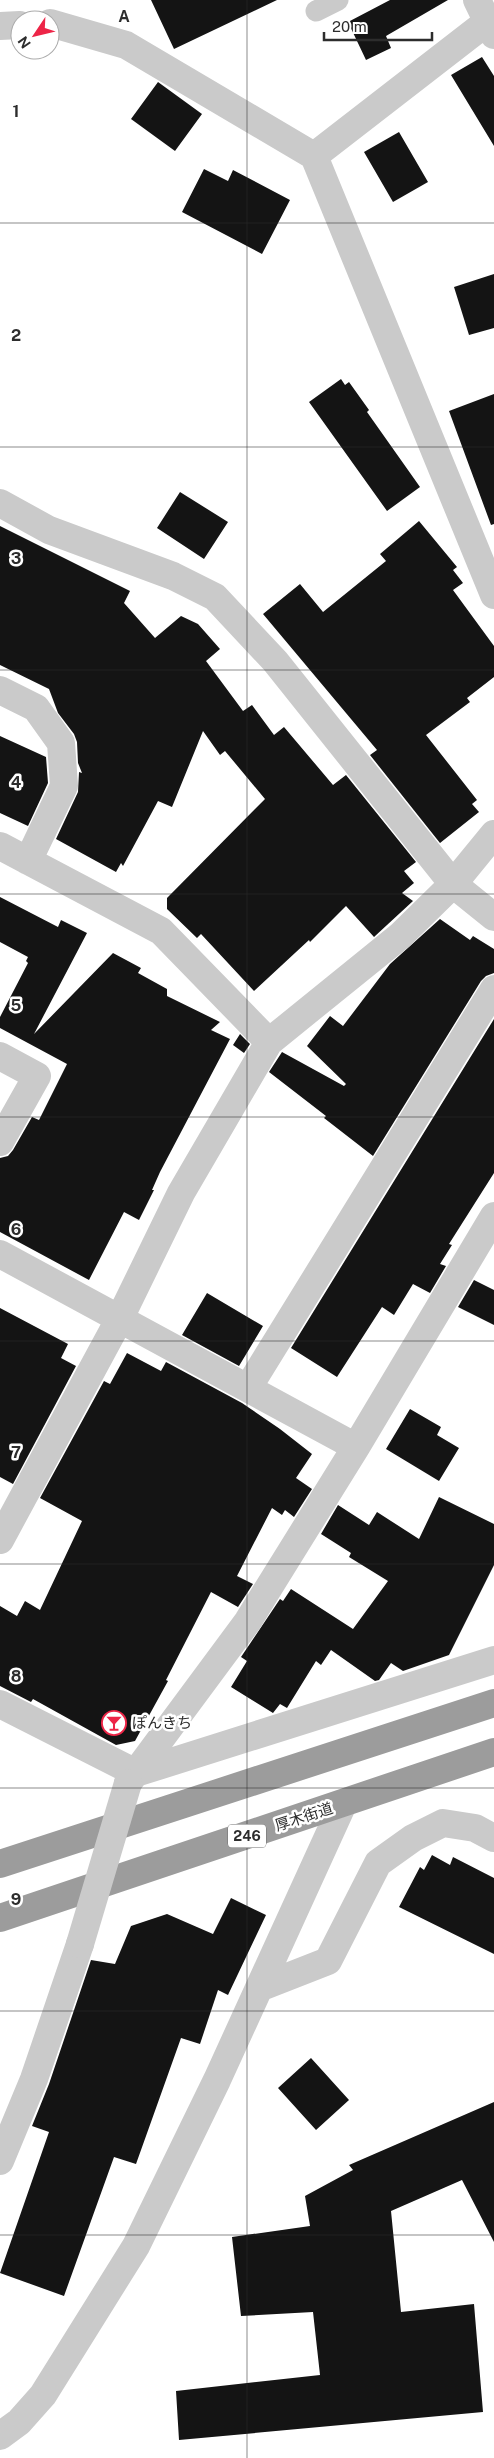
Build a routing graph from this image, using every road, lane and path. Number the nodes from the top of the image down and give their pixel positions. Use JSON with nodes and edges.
{"nodes":[{"id":1,"x":338,"y":0,"type":"edge"},
{"id":2,"x":316,"y":11,"type":"dead end"},
{"id":3,"x":486,"y":19,"type":"edge"},
{"id":4,"x":60,"y":26,"type":"edge"},
{"id":5,"x":314,"y":156,"type":"junction"},
{"id":6,"x":0,"y":503,"type":"edge"},
{"id":7,"x":494,"y":595,"type":"edge"},
{"id":8,"x":0,"y":690,"type":"edge"},
{"id":9,"x":494,"y":834,"type":"edge"},
{"id":10,"x":0,"y":846,"type":"edge"},
{"id":11,"x":28,"y":861,"type":"junction"},
{"id":12,"x":453,"y":884,"type":"junction"},
{"id":13,"x":494,"y":918,"type":"edge"},
{"id":14,"x":494,"y":989,"type":"edge"},
{"id":15,"x":269,"y":1042,"type":"junction"},
{"id":16,"x":0,"y":1056,"type":"edge"},
{"id":17,"x":0,"y":1142,"type":"edge"},
{"id":18,"x":494,"y":1216,"type":"edge"},
{"id":19,"x":0,"y":1254,"type":"edge"},
{"id":20,"x":120,"y":1318,"type":"junction"},
{"id":21,"x":248,"y":1388,"type":"junction"},
{"id":22,"x":356,"y":1447,"type":"junction"},
{"id":23,"x":0,"y":1540,"type":"edge"},
{"id":24,"x":494,"y":1660,"type":"edge"},
{"id":25,"x":494,"y":1703,"type":"edge"},
{"id":26,"x":0,"y":1704,"type":"edge"},
{"id":27,"x":494,"y":1752,"type":"edge"},
{"id":28,"x":132,"y":1778,"type":"junction"},
{"id":29,"x":343,"y":1804,"type":"junction"},
{"id":30,"x":494,"y":1838,"type":"edge"},
{"id":31,"x":0,"y":1864,"type":"edge"},
{"id":32,"x":0,"y":1918,"type":"edge"},
{"id":33,"x":259,"y":1988,"type":"junction"},
{"id":34,"x":0,"y":2161,"type":"edge"},
{"id":35,"x":0,"y":2436,"type":"edge"}],
"edges":[{"from":1,"to":2,"type":"lane"},
{"from":3,"to":5,"type":"street"},
{"from":4,"to":5,"type":"street"},
{"from":5,"to":7,"type":"street"},
{"from":6,"to":12,"type":"street"},
{"from":8,"to":11,"type":"street"},
{"from":9,"to":12,"type":"street"},
{"from":10,"to":11,"type":"street"},
{"from":11,"to":15,"type":"street"},
{"from":12,"to":13,"type":"street"},
{"from":12,"to":15,"type":"street"},
{"from":14,"to":21,"type":"street"},
{"from":15,"to":20,"type":"street"},
{"from":16,"to":17,"type":"street"},
{"from":18,"to":22,"type":"street"},
{"from":19,"to":20,"type":"street"},
{"from":20,"to":21,"type":"street"},
{"from":20,"to":23,"type":"street"},
{"from":21,"to":22,"type":"street"},
{"from":22,"to":28,"type":"street"},
{"from":24,"to":28,"type":"street"},
{"from":25,"to":31,"type":"highway"},
{"from":26,"to":28,"type":"street"},
{"from":27,"to":29,"type":"highway","name":"厚木街道","number":"246"},
{"from":28,"to":34,"type":"street","bridge":true},
{"from":29,"to":32,"type":"highway","name":"厚木街道","number":"246"},
{"from":29,"to":33,"type":"street"},
{"from":30,"to":33,"type":"street"},
{"from":33,"to":35,"type":"street"}]}
